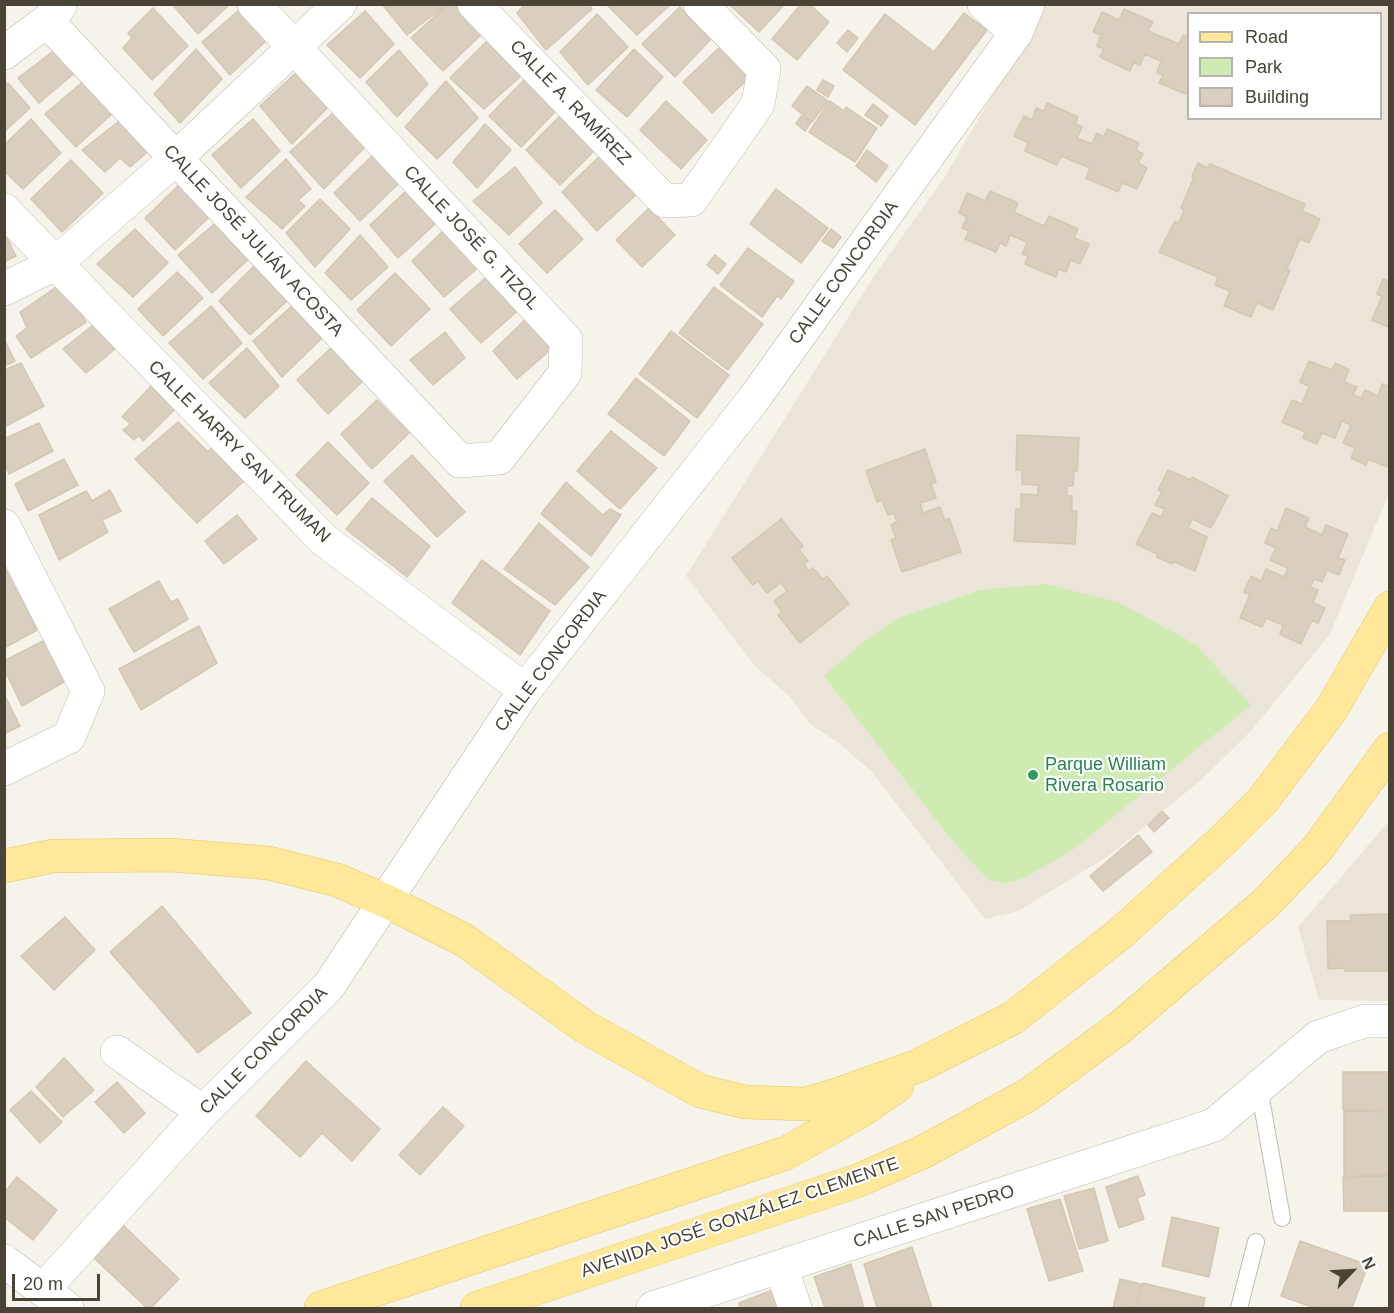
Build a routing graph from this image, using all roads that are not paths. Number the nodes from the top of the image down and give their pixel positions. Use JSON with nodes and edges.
{"nodes":[{"id":1,"x":254,"y":4,"type":"edge"},
{"id":2,"x":340,"y":4,"type":"edge"},
{"id":3,"x":474,"y":4,"type":"edge"},
{"id":4,"x":700,"y":4,"type":"edge"},
{"id":5,"x":984,"y":4,"type":"edge"},
{"id":6,"x":54,"y":13,"type":"edge"},
{"id":7,"x":1022,"y":19,"type":"edge"},
{"id":8,"x":294,"y":48,"type":"junction"},
{"id":9,"x":4,"y":53,"type":"edge"},
{"id":10,"x":175,"y":159,"type":"junction"},
{"id":11,"x":4,"y":210,"type":"edge"},
{"id":12,"x":55,"y":264,"type":"junction"},
{"id":13,"x":4,"y":290,"type":"edge"},
{"id":14,"x":460,"y":460,"type":"joint"},
{"id":15,"x":4,"y":526,"type":"edge"},
{"id":16,"x":1389,"y":608,"type":"edge"},
{"id":17,"x":525,"y":690,"type":"junction"},
{"id":18,"x":1389,"y":749,"type":"edge"},
{"id":19,"x":4,"y":769,"type":"edge"},
{"id":20,"x":4,"y":866,"type":"edge"},
{"id":21,"x":386,"y":901,"type":"junction"},
{"id":22,"x":1389,"y":1021,"type":"edge"},
{"id":23,"x":117,"y":1052,"type":"dead end"},
{"id":24,"x":918,"y":1066,"type":"junction"},
{"id":25,"x":1259,"y":1087,"type":"junction"},
{"id":26,"x":203,"y":1112,"type":"junction"},
{"id":27,"x":1282,"y":1218,"type":"dead end"},
{"id":28,"x":1256,"y":1242,"type":"dead end"},
{"id":29,"x":4,"y":1261,"type":"edge"},
{"id":30,"x":781,"y":1267,"type":"junction"},
{"id":31,"x":55,"y":1299,"type":"edge"},
{"id":32,"x":321,"y":1308,"type":"edge"},
{"id":33,"x":477,"y":1308,"type":"edge"},
{"id":34,"x":653,"y":1308,"type":"edge"},
{"id":35,"x":795,"y":1308,"type":"edge"},
{"id":36,"x":1239,"y":1308,"type":"edge"}],
"edges":[{"from":1,"to":8,"type":"street","name":"CALLE JOSÉ G. TIZOL"},
{"from":2,"to":8,"type":"street"},
{"from":3,"to":4,"type":"street","name":"CALLE A. RAMÍREZ"},
{"from":5,"to":7,"type":"street"},
{"from":6,"to":9,"type":"street"},
{"from":6,"to":10,"type":"street","name":"CALLE JOSÉ JULIÁN ACOSTA"},
{"from":7,"to":17,"type":"street","name":"CALLE CONCORDIA"},
{"from":8,"to":10,"type":"street"},
{"from":8,"to":14,"type":"street","name":"CALLE JOSÉ G. TIZOL"},
{"from":10,"to":12,"type":"street"},
{"from":10,"to":14,"type":"street","name":"CALLE JOSÉ JULIÁN ACOSTA"},
{"from":11,"to":12,"type":"street","name":"CALLE HARRY SAN TRUMAN"},
{"from":12,"to":13,"type":"street"},
{"from":12,"to":17,"type":"street","name":"CALLE HARRY SAN TRUMAN"},
{"from":15,"to":19,"type":"street"},
{"from":16,"to":24,"type":"main road"},
{"from":17,"to":21,"type":"street","name":"CALLE CONCORDIA"},
{"from":18,"to":33,"type":"main road","name":"AVENIDA JOSÉ GONZÁLEZ CLEMENTE"},
{"from":20,"to":21,"type":"main road"},
{"from":21,"to":24,"type":"main road"},
{"from":21,"to":26,"type":"street","name":"CALLE CONCORDIA"},
{"from":22,"to":25,"type":"street"},
{"from":23,"to":26,"type":"street"},
{"from":24,"to":32,"type":"main road"},
{"from":25,"to":27,"type":"lane"},
{"from":25,"to":30,"type":"street","name":"CALLE SAN PEDRO"},
{"from":26,"to":31,"type":"street","name":"CALLE CONCORDIA"},
{"from":28,"to":36,"type":"lane"},
{"from":29,"to":31,"type":"street"},
{"from":30,"to":34,"type":"street","name":"CALLE SAN PEDRO"},
{"from":30,"to":35,"type":"street"}]}
